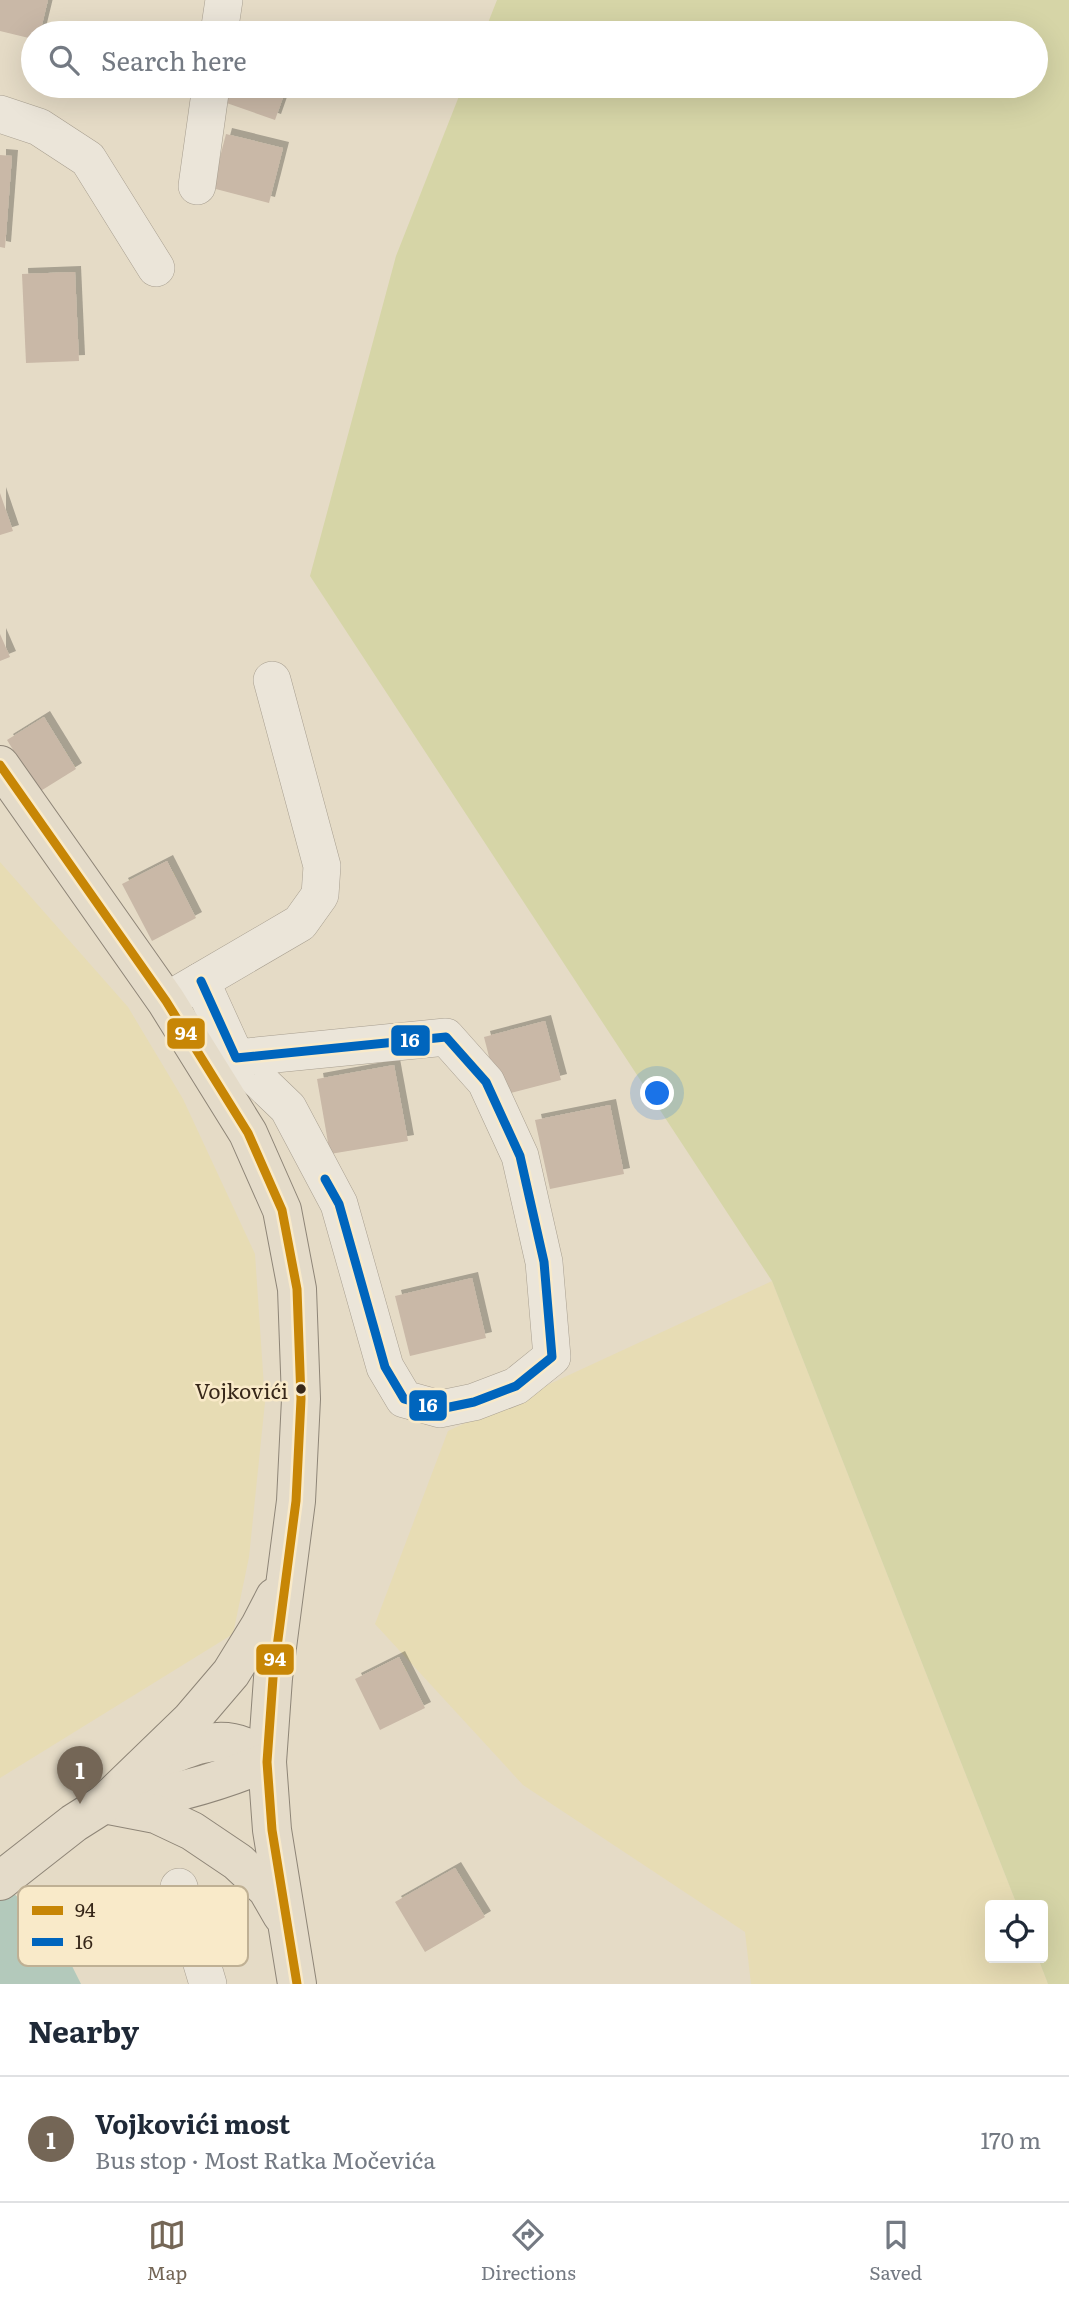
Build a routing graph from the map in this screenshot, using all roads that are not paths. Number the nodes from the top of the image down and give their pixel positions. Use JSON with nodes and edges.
{"nodes":[{"id":1,"x":224,"y":0,"type":"edge"},
{"id":2,"x":221,"y":21,"type":"edge"},
{"id":3,"x":209,"y":98,"type":"edge"},
{"id":4,"x":0,"y":114,"type":"edge"},
{"id":5,"x":197,"y":186,"type":"dead end"},
{"id":6,"x":156,"y":268,"type":"dead end"},
{"id":7,"x":272,"y":680,"type":"dead end"},
{"id":8,"x":0,"y":765,"type":"edge"},
{"id":9,"x":201,"y":981,"type":"junction"},
{"id":10,"x":166,"y":1001,"type":"junction"},
{"id":11,"x":236,"y":1058,"type":"junction"},
{"id":12,"x":287,"y":1571,"type":"junction"},
{"id":13,"x":267,"y":1762,"type":"junction"},
{"id":14,"x":143,"y":1767,"type":"junction"},
{"id":15,"x":104,"y":1804,"type":"junction"},
{"id":16,"x":0,"y":1881,"type":"edge"},
{"id":17,"x":287,"y":1924,"type":"junction"},
{"id":18,"x":203,"y":1966,"type":"edge"},
{"id":19,"x":208,"y":1984,"type":"edge"},
{"id":20,"x":298,"y":1984,"type":"edge"}],
"edges":[{"from":1,"to":2,"type":"street"},
{"from":3,"to":5,"type":"street"},
{"from":4,"to":6,"type":"street"},
{"from":7,"to":9,"type":"street"},
{"from":8,"to":10,"type":"main road"},
{"from":9,"to":10,"type":"street"},
{"from":9,"to":11,"type":"street"},
{"from":10,"to":12,"type":"main road"},
{"from":11,"to":11,"type":"street"},
{"from":12,"to":13,"type":"main road"},
{"from":12,"to":14,"type":"main road"},
{"from":13,"to":14,"type":"main road"},
{"from":13,"to":15,"type":"main road"},
{"from":13,"to":17,"type":"main road"},
{"from":14,"to":15,"type":"main road"},
{"from":15,"to":16,"type":"main road"},
{"from":15,"to":17,"type":"main road"},
{"from":17,"to":20,"type":"main road"},
{"from":18,"to":19,"type":"street"}]}
